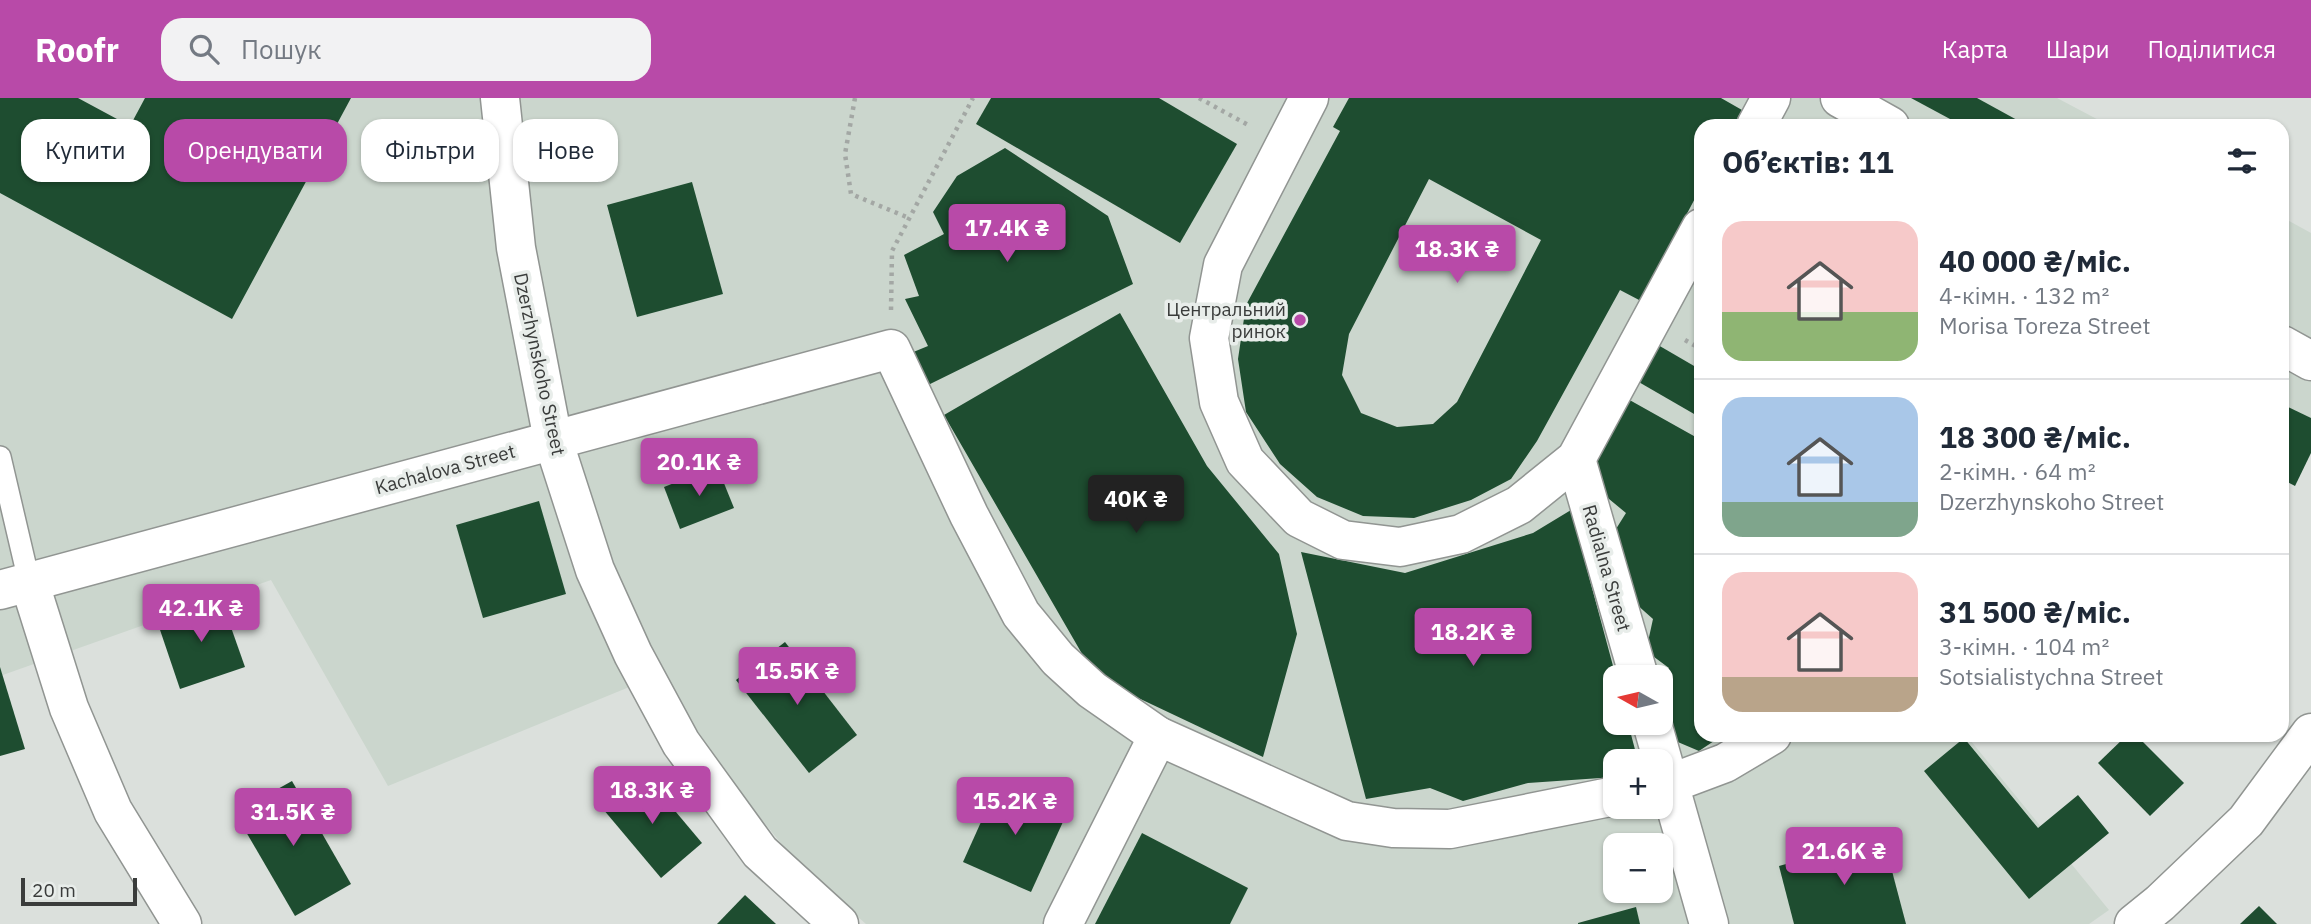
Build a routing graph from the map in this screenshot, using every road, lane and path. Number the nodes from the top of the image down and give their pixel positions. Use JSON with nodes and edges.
{"nodes":[{"id":1,"x":500,"y":98,"type":"edge"},
{"id":2,"x":855,"y":98,"type":"edge"},
{"id":3,"x":973,"y":98,"type":"edge"},
{"id":4,"x":1199,"y":98,"type":"edge"},
{"id":5,"x":1309,"y":98,"type":"edge"},
{"id":6,"x":1771,"y":98,"type":"edge"},
{"id":7,"x":1840,"y":98,"type":"edge"},
{"id":8,"x":1760,"y":119,"type":"edge"},
{"id":9,"x":1878,"y":119,"type":"edge"},
{"id":10,"x":1285,"y":146,"type":"junction"},
{"id":11,"x":909,"y":218,"type":"junction"},
{"id":12,"x":1694,"y":241,"type":"edge"},
{"id":13,"x":891,"y":349,"type":"junction"},
{"id":14,"x":2289,"y":349,"type":"edge"},
{"id":15,"x":2311,"y":361,"type":"edge"},
{"id":16,"x":553,"y":440,"type":"junction"},
{"id":17,"x":0,"y":457,"type":"edge"},
{"id":18,"x":1576,"y":459,"type":"junction"},
{"id":19,"x":14,"y":585,"type":"edge"},
{"id":20,"x":1636,"y":665,"type":"edge"},
{"id":21,"x":2311,"y":733,"type":"edge"},
{"id":22,"x":1158,"y":736,"type":"junction"},
{"id":23,"x":1760,"y":742,"type":"edge"},
{"id":24,"x":1673,"y":783,"type":"edge"},
{"id":25,"x":1603,"y":798,"type":"edge"},
{"id":26,"x":1673,"y":811,"type":"edge"},
{"id":27,"x":182,"y":924,"type":"edge"},
{"id":28,"x":839,"y":924,"type":"edge"},
{"id":29,"x":1063,"y":924,"type":"edge"},
{"id":30,"x":1709,"y":924,"type":"edge"},
{"id":31,"x":2134,"y":924,"type":"edge"}],
"edges":[{"from":1,"to":16,"type":"street","name":"Dzerzhynskoho Street"},
{"from":2,"to":11,"type":"path"},
{"from":3,"to":11,"type":"path"},
{"from":4,"to":10,"type":"path"},
{"from":5,"to":10,"type":"street"},
{"from":6,"to":8,"type":"street"},
{"from":7,"to":9,"type":"street"},
{"from":10,"to":18,"type":"street"},
{"from":11,"to":13,"type":"path"},
{"from":12,"to":18,"type":"street"},
{"from":13,"to":16,"type":"street","name":"Kachalova Street"},
{"from":13,"to":22,"type":"street"},
{"from":14,"to":15,"type":"street"},
{"from":16,"to":19,"type":"street","name":"Kachalova Street"},
{"from":16,"to":28,"type":"street","name":"Dzerzhynskoho Street"},
{"from":17,"to":19,"type":"lane"},
{"from":18,"to":20,"type":"street","name":"Radialna Street"},
{"from":19,"to":27,"type":"street"},
{"from":21,"to":31,"type":"street"},
{"from":22,"to":25,"type":"street"},
{"from":22,"to":29,"type":"street"},
{"from":23,"to":24,"type":"street"},
{"from":26,"to":30,"type":"street"}]}
